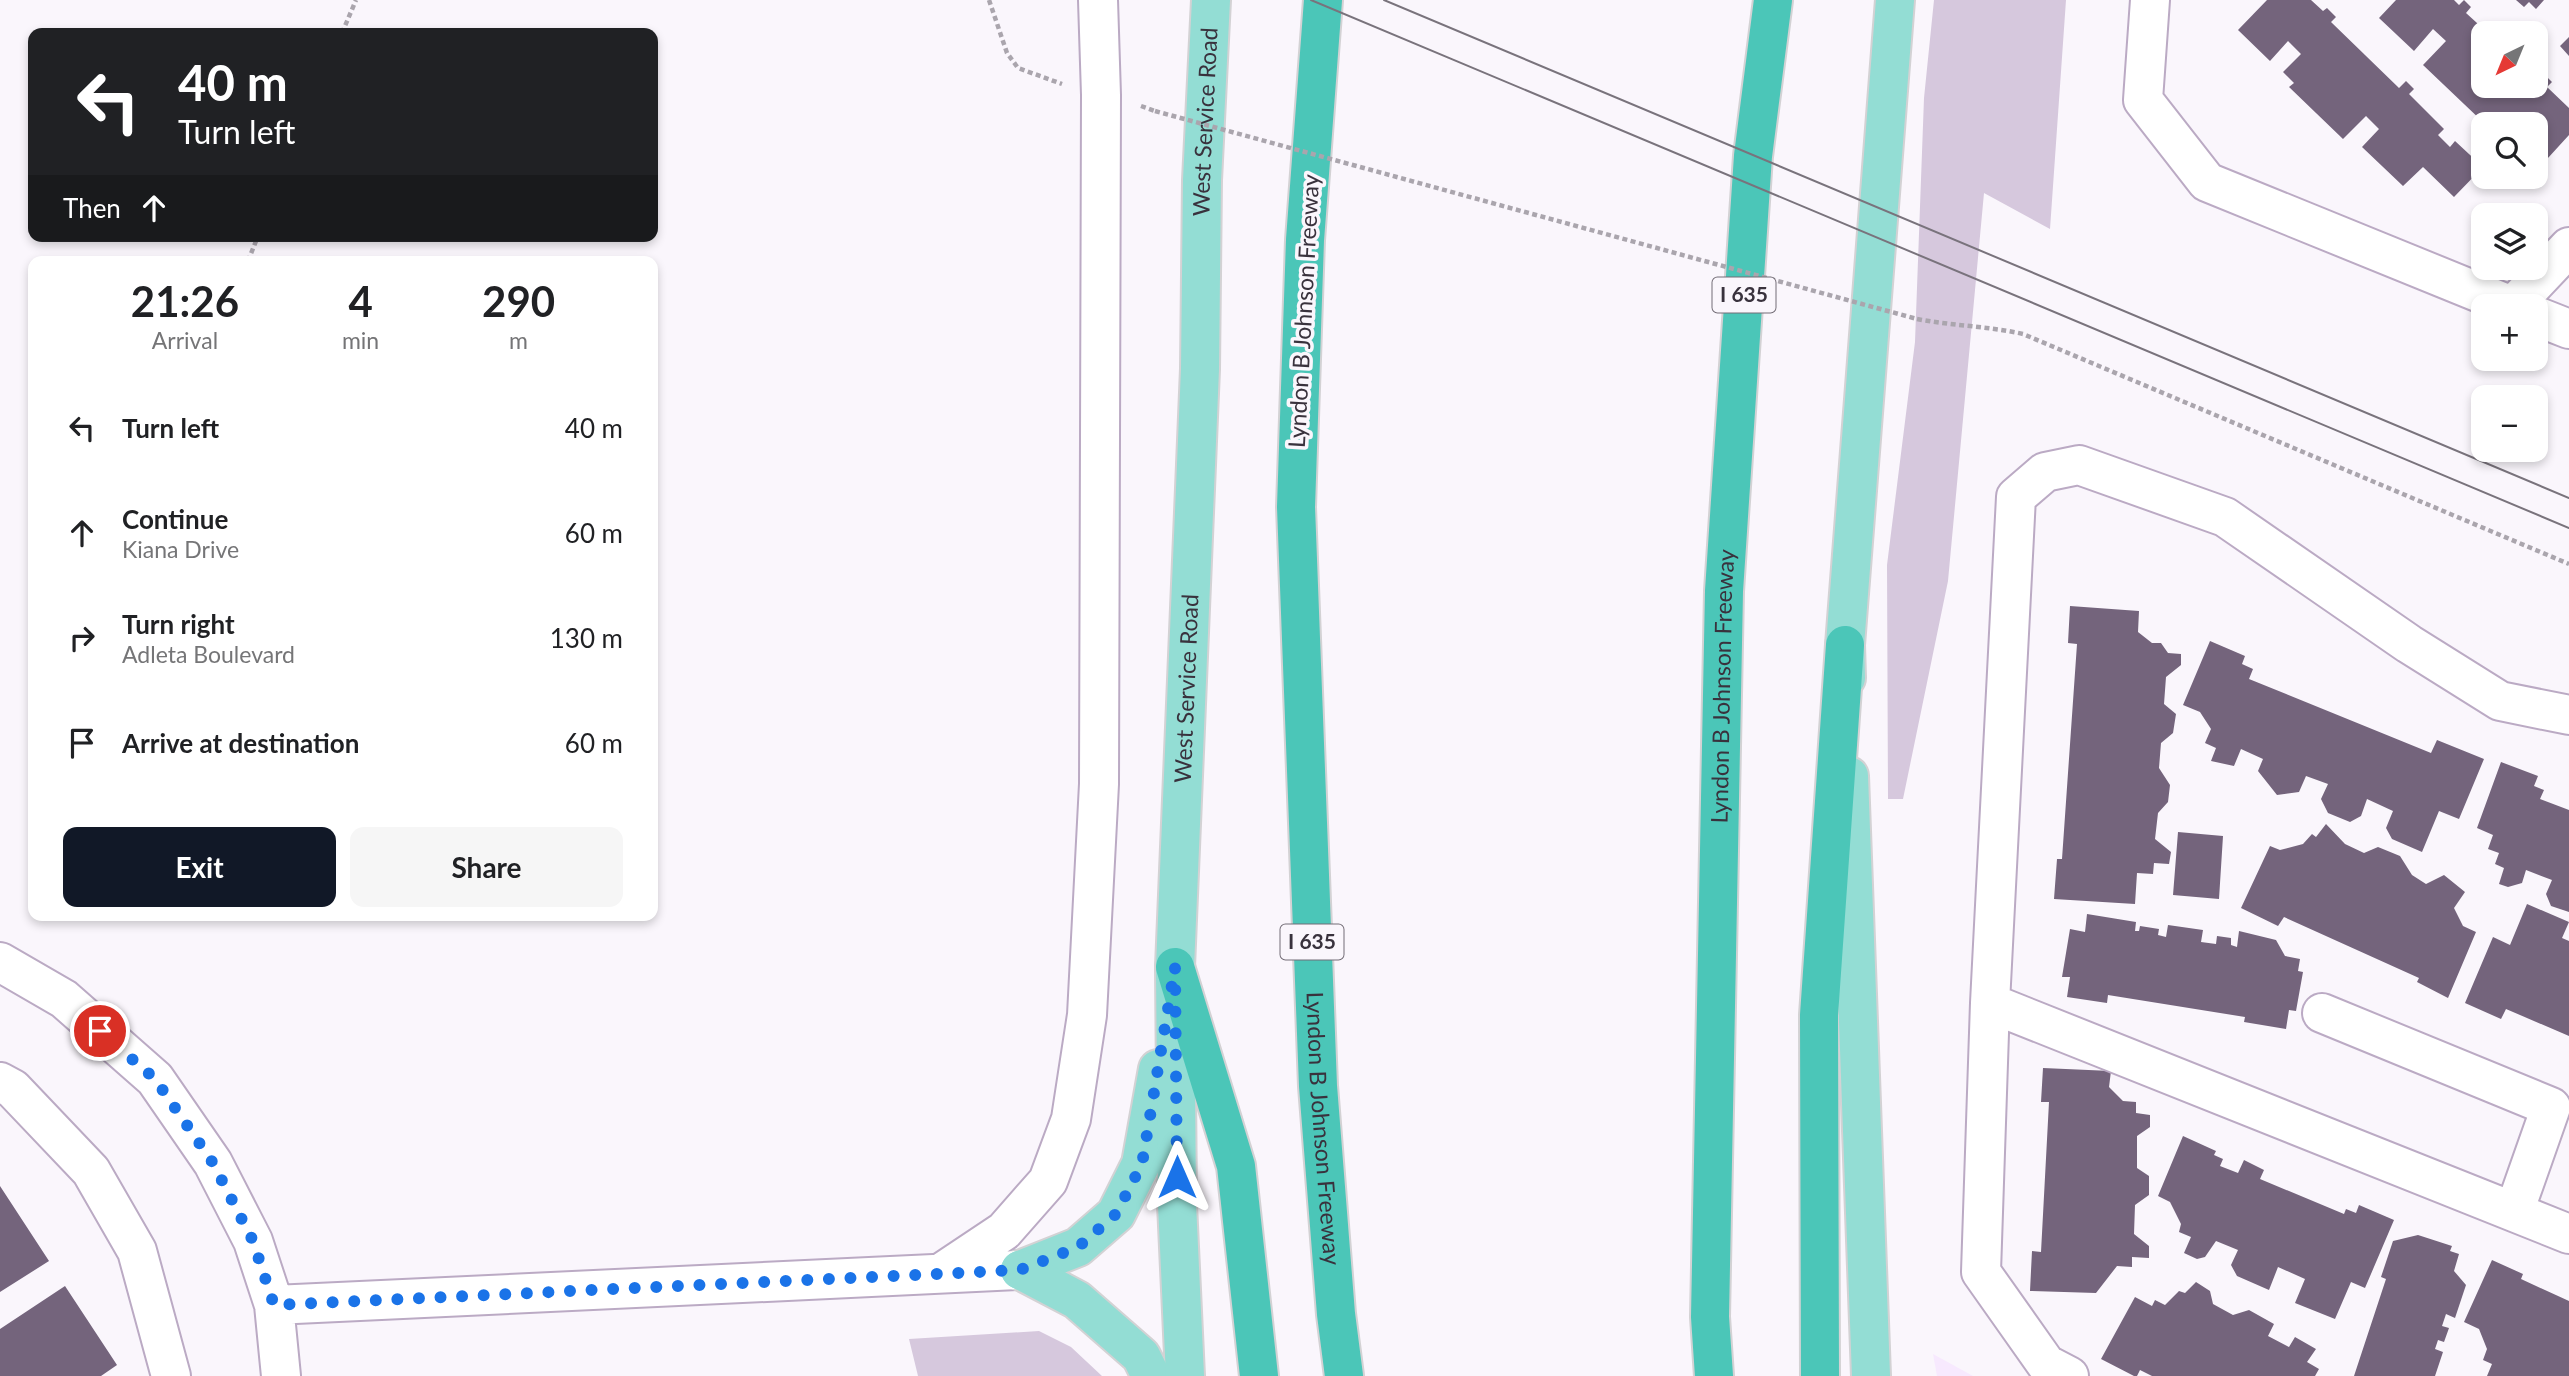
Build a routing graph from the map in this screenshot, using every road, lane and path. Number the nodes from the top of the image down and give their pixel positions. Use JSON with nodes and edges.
{"nodes":[{"id":1,"x":356,"y":0,"type":"edge"},
{"id":2,"x":989,"y":0,"type":"edge"},
{"id":3,"x":1098,"y":0,"type":"edge"},
{"id":4,"x":1211,"y":0,"type":"edge"},
{"id":5,"x":1323,"y":0,"type":"edge"},
{"id":6,"x":1773,"y":0,"type":"edge"},
{"id":7,"x":1895,"y":0,"type":"edge"},
{"id":8,"x":2150,"y":0,"type":"edge"},
{"id":9,"x":344,"y":28,"type":"edge"},
{"id":10,"x":1071,"y":86,"type":"dead end"},
{"id":11,"x":1155,"y":111,"type":"dead end"},
{"id":12,"x":2569,"y":247,"type":"edge"},
{"id":13,"x":2483,"y":294,"type":"edge"},
{"id":14,"x":2524,"y":294,"type":"edge"},
{"id":15,"x":2548,"y":321,"type":"edge"},
{"id":16,"x":2569,"y":329,"type":"edge"},
{"id":17,"x":2569,"y":565,"type":"edge"},
{"id":18,"x":1845,"y":645,"type":"junction"},
{"id":19,"x":2569,"y":715,"type":"edge"},
{"id":20,"x":0,"y":962,"type":"edge"},
{"id":21,"x":1175,"y":967,"type":"junction"},
{"id":22,"x":1990,"y":1003,"type":"junction"},
{"id":23,"x":2322,"y":1013,"type":"dead end"},
{"id":24,"x":0,"y":1083,"type":"edge"},
{"id":25,"x":2514,"y":1212,"type":"junction"},
{"id":26,"x":2569,"y":1234,"type":"edge"},
{"id":27,"x":1020,"y":1270,"type":"junction"},
{"id":28,"x":941,"y":1273,"type":"junction"},
{"id":29,"x":274,"y":1305,"type":"junction"},
{"id":30,"x":171,"y":1376,"type":"edge"},
{"id":31,"x":281,"y":1376,"type":"edge"},
{"id":32,"x":1151,"y":1376,"type":"edge"},
{"id":33,"x":1185,"y":1376,"type":"edge"},
{"id":34,"x":1259,"y":1376,"type":"edge"},
{"id":35,"x":1344,"y":1376,"type":"edge"},
{"id":36,"x":1714,"y":1376,"type":"edge"},
{"id":37,"x":1820,"y":1376,"type":"edge"},
{"id":38,"x":1871,"y":1376,"type":"edge"},
{"id":39,"x":2068,"y":1376,"type":"edge"}],
"edges":[{"from":1,"to":9,"type":"path"},
{"from":2,"to":10,"type":"path"},
{"from":3,"to":28,"type":"street"},
{"from":4,"to":21,"type":"main road","name":"West Service Road"},
{"from":5,"to":35,"type":"highway","name":"Lyndon B Johnson Freeway","number":"I 635"},
{"from":6,"to":36,"type":"highway","name":"Lyndon B Johnson Freeway","number":"I 635"},
{"from":7,"to":18,"type":"main road"},
{"from":8,"to":13,"type":"street"},
{"from":11,"to":17,"type":"path","bridge":true},
{"from":12,"to":14,"type":"street"},
{"from":15,"to":16,"type":"street"},
{"from":18,"to":37,"type":"highway"},
{"from":18,"to":38,"type":"main road"},
{"from":19,"to":22,"type":"street"},
{"from":20,"to":29,"type":"street"},
{"from":21,"to":27,"type":"main road"},
{"from":21,"to":33,"type":"main road","name":"West Service Road"},
{"from":21,"to":34,"type":"highway"},
{"from":22,"to":25,"type":"street"},
{"from":22,"to":39,"type":"street"},
{"from":23,"to":25,"type":"street"},
{"from":24,"to":30,"type":"street"},
{"from":25,"to":26,"type":"street"},
{"from":27,"to":28,"type":"street"},
{"from":27,"to":32,"type":"main road"},
{"from":28,"to":29,"type":"street"},
{"from":29,"to":31,"type":"street"}]}
